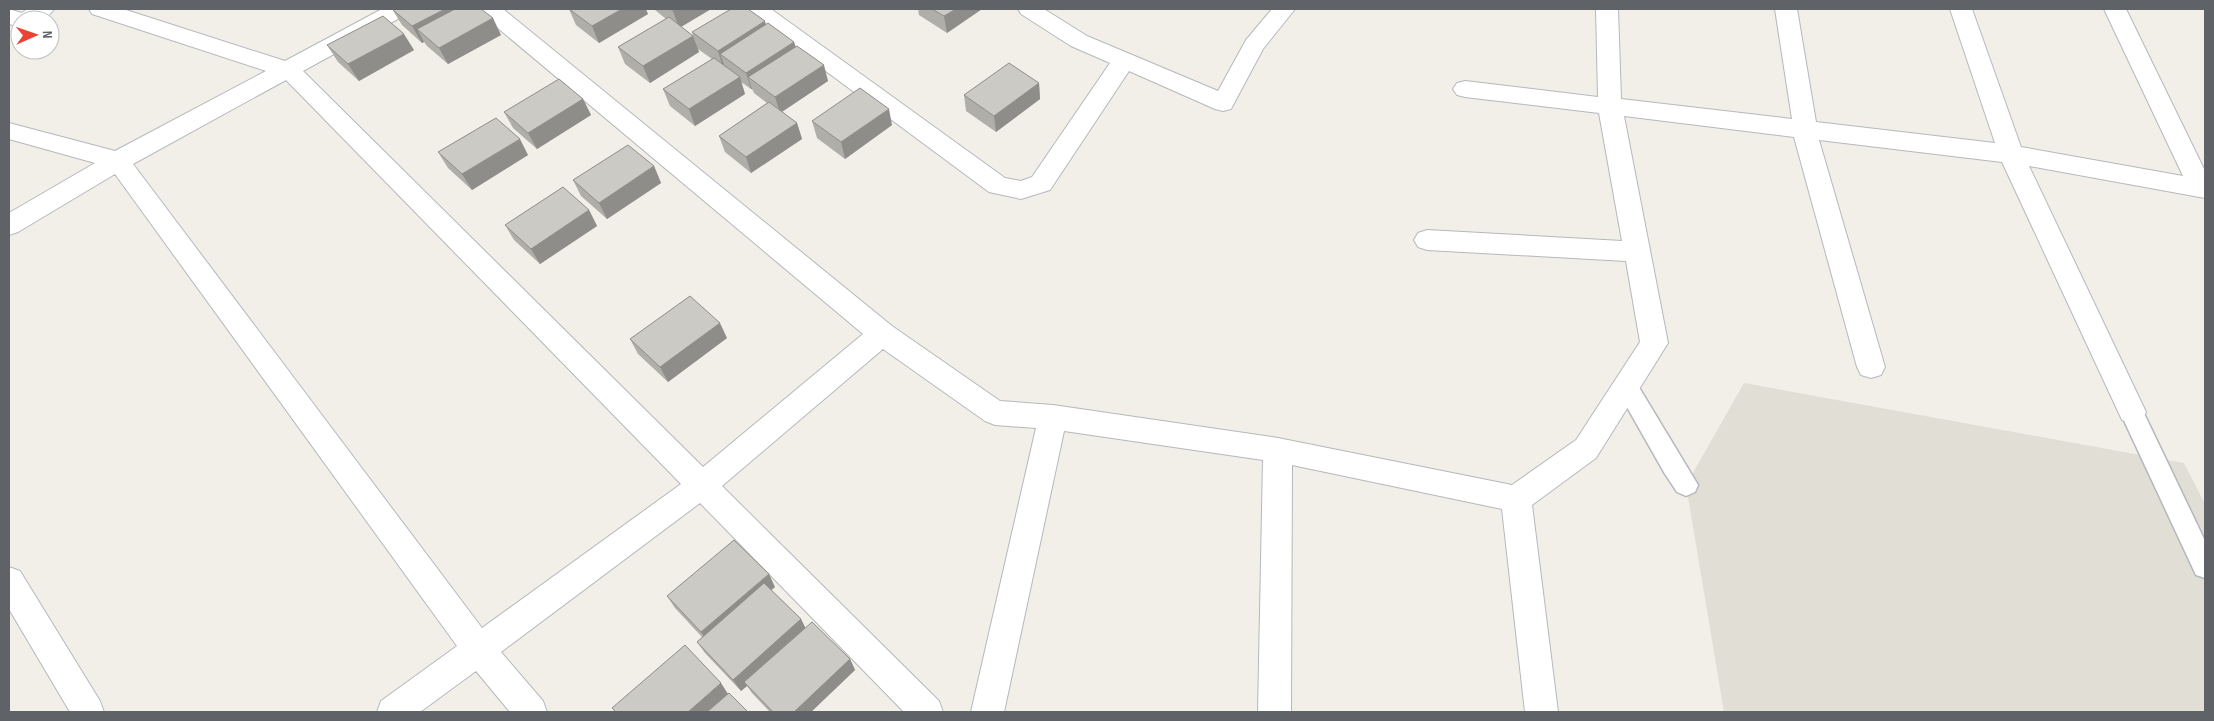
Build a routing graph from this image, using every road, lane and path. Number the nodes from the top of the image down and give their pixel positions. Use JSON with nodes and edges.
{"nodes":[{"id":1,"x":100,"y":9,"type":"edge"},
{"id":2,"x":399,"y":9,"type":"edge"},
{"id":3,"x":489,"y":9,"type":"edge"},
{"id":4,"x":756,"y":9,"type":"edge"},
{"id":5,"x":1029,"y":9,"type":"edge"},
{"id":6,"x":1284,"y":9,"type":"edge"},
{"id":7,"x":1606,"y":9,"type":"edge"},
{"id":8,"x":1786,"y":9,"type":"edge"},
{"id":9,"x":1961,"y":9,"type":"edge"},
{"id":10,"x":2115,"y":9,"type":"edge"},
{"id":11,"x":1124,"y":61,"type":"junction"},
{"id":12,"x":288,"y":70,"type":"junction"},
{"id":13,"x":1465,"y":89,"type":"dead end"},
{"id":14,"x":1610,"y":106,"type":"junction"},
{"id":15,"x":1805,"y":130,"type":"junction"},
{"id":16,"x":9,"y":131,"type":"edge"},
{"id":17,"x":2011,"y":154,"type":"junction"},
{"id":18,"x":118,"y":162,"type":"junction"},
{"id":19,"x":2203,"y":188,"type":"edge"},
{"id":20,"x":9,"y":224,"type":"edge"},
{"id":21,"x":1427,"y":240,"type":"dead end"},
{"id":22,"x":1637,"y":252,"type":"junction"},
{"id":23,"x":882,"y":334,"type":"junction"},
{"id":24,"x":1871,"y":367,"type":"dead end"},
{"id":25,"x":1626,"y":386,"type":"junction"},
{"id":26,"x":2132,"y":412,"type":"joint"},
{"id":27,"x":1053,"y":417,"type":"junction"},
{"id":28,"x":1278,"y":450,"type":"junction"},
{"id":29,"x":1686,"y":484,"type":"dead end"},
{"id":30,"x":702,"y":485,"type":"junction"},
{"id":31,"x":1516,"y":499,"type":"junction"},
{"id":32,"x":2205,"y":567,"type":"edge"},
{"id":33,"x":9,"y":581,"type":"edge"},
{"id":34,"x":479,"y":650,"type":"junction"},
{"id":35,"x":88,"y":712,"type":"edge"},
{"id":36,"x":394,"y":712,"type":"edge"},
{"id":37,"x":531,"y":712,"type":"edge"},
{"id":38,"x":927,"y":712,"type":"edge"},
{"id":39,"x":987,"y":712,"type":"edge"},
{"id":40,"x":1274,"y":712,"type":"edge"},
{"id":41,"x":1542,"y":712,"type":"edge"}],
"edges":[{"from":1,"to":12,"type":"street"},
{"from":2,"to":12,"type":"street"},
{"from":3,"to":23,"type":"street"},
{"from":4,"to":11,"type":"street"},
{"from":5,"to":11,"type":"street"},
{"from":6,"to":11,"type":"street"},
{"from":7,"to":14,"type":"street"},
{"from":8,"to":15,"type":"street"},
{"from":9,"to":17,"type":"street"},
{"from":10,"to":19,"type":"street"},
{"from":12,"to":18,"type":"street"},
{"from":12,"to":30,"type":"street"},
{"from":13,"to":14,"type":"street"},
{"from":14,"to":15,"type":"street"},
{"from":14,"to":22,"type":"street"},
{"from":15,"to":17,"type":"street"},
{"from":15,"to":24,"type":"street"},
{"from":16,"to":18,"type":"street"},
{"from":17,"to":19,"type":"street"},
{"from":17,"to":26,"type":"street"},
{"from":18,"to":20,"type":"street"},
{"from":18,"to":34,"type":"street"},
{"from":21,"to":22,"type":"street"},
{"from":22,"to":25,"type":"street"},
{"from":23,"to":27,"type":"street"},
{"from":23,"to":30,"type":"street"},
{"from":25,"to":29,"type":"lane"},
{"from":25,"to":31,"type":"street"},
{"from":26,"to":32,"type":"lane"},
{"from":27,"to":28,"type":"street"},
{"from":27,"to":39,"type":"street"},
{"from":28,"to":31,"type":"street"},
{"from":28,"to":40,"type":"street"},
{"from":30,"to":34,"type":"street"},
{"from":30,"to":38,"type":"street"},
{"from":31,"to":41,"type":"street"},
{"from":33,"to":35,"type":"street"},
{"from":34,"to":36,"type":"street"},
{"from":34,"to":37,"type":"street"}]}
